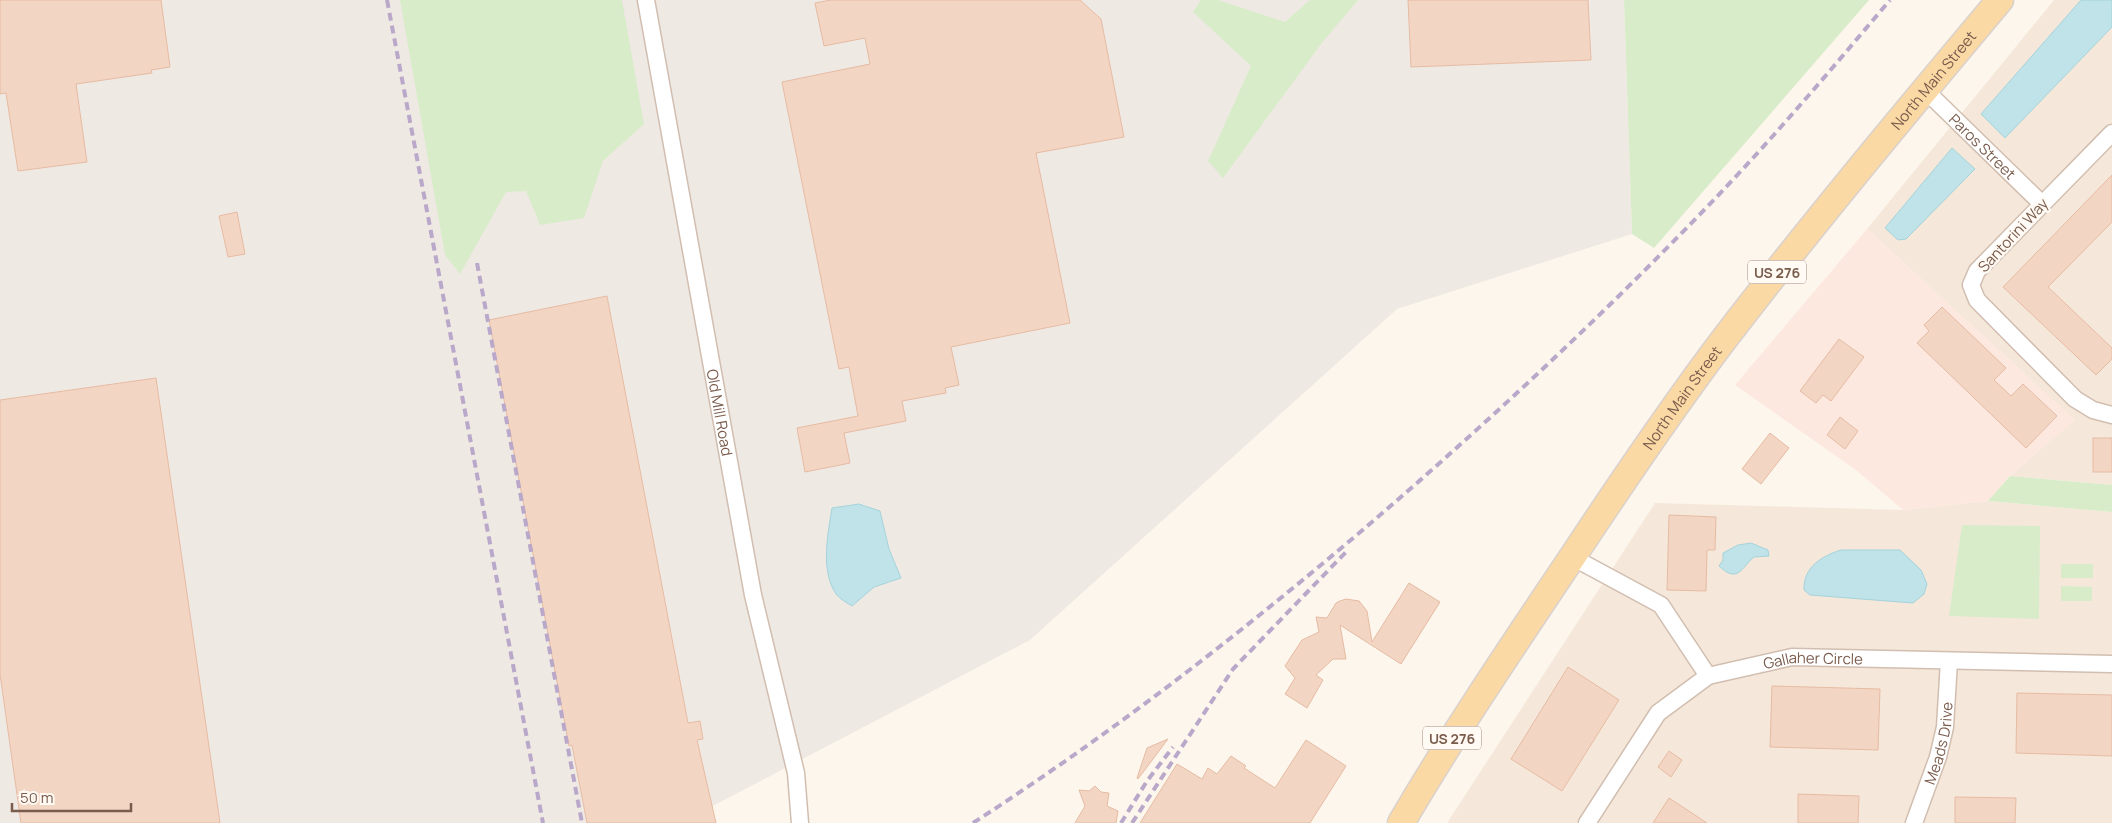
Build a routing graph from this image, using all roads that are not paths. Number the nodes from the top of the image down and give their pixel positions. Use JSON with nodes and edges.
{"nodes":[{"id":1,"x":646,"y":0,"type":"edge"},
{"id":2,"x":2000,"y":0,"type":"edge"},
{"id":3,"x":1924,"y":89,"type":"junction"},
{"id":4,"x":2112,"y":133,"type":"edge"},
{"id":5,"x":2042,"y":204,"type":"junction"},
{"id":6,"x":2112,"y":415,"type":"edge"},
{"id":7,"x":1572,"y":557,"type":"junction"},
{"id":8,"x":1949,"y":661,"type":"junction"},
{"id":9,"x":2112,"y":664,"type":"edge"},
{"id":10,"x":1708,"y":676,"type":"junction"},
{"id":11,"x":800,"y":823,"type":"edge"},
{"id":12,"x":1401,"y":823,"type":"edge"},
{"id":13,"x":1587,"y":823,"type":"edge"},
{"id":14,"x":1914,"y":823,"type":"edge"}],
"edges":[{"from":1,"to":11,"type":"street","name":"Old Mill Road"},
{"from":2,"to":3,"type":"main road","name":"North Main Street","number":"US 276"},
{"from":3,"to":5,"type":"street","name":"Paros Street"},
{"from":3,"to":7,"type":"main road","name":"North Main Street","number":"US 276"},
{"from":4,"to":5,"type":"street","name":"Santorini Way"},
{"from":5,"to":6,"type":"street","name":"Santorini Way"},
{"from":7,"to":10,"type":"street"},
{"from":7,"to":12,"type":"main road","name":"North Main Street","number":"US 276"},
{"from":8,"to":9,"type":"street","name":"Gallaher Circle"},
{"from":8,"to":10,"type":"street","name":"Gallaher Circle"},
{"from":8,"to":14,"type":"street","name":"Meads Drive"},
{"from":10,"to":13,"type":"street","name":"Gallaher Circle"}]}
